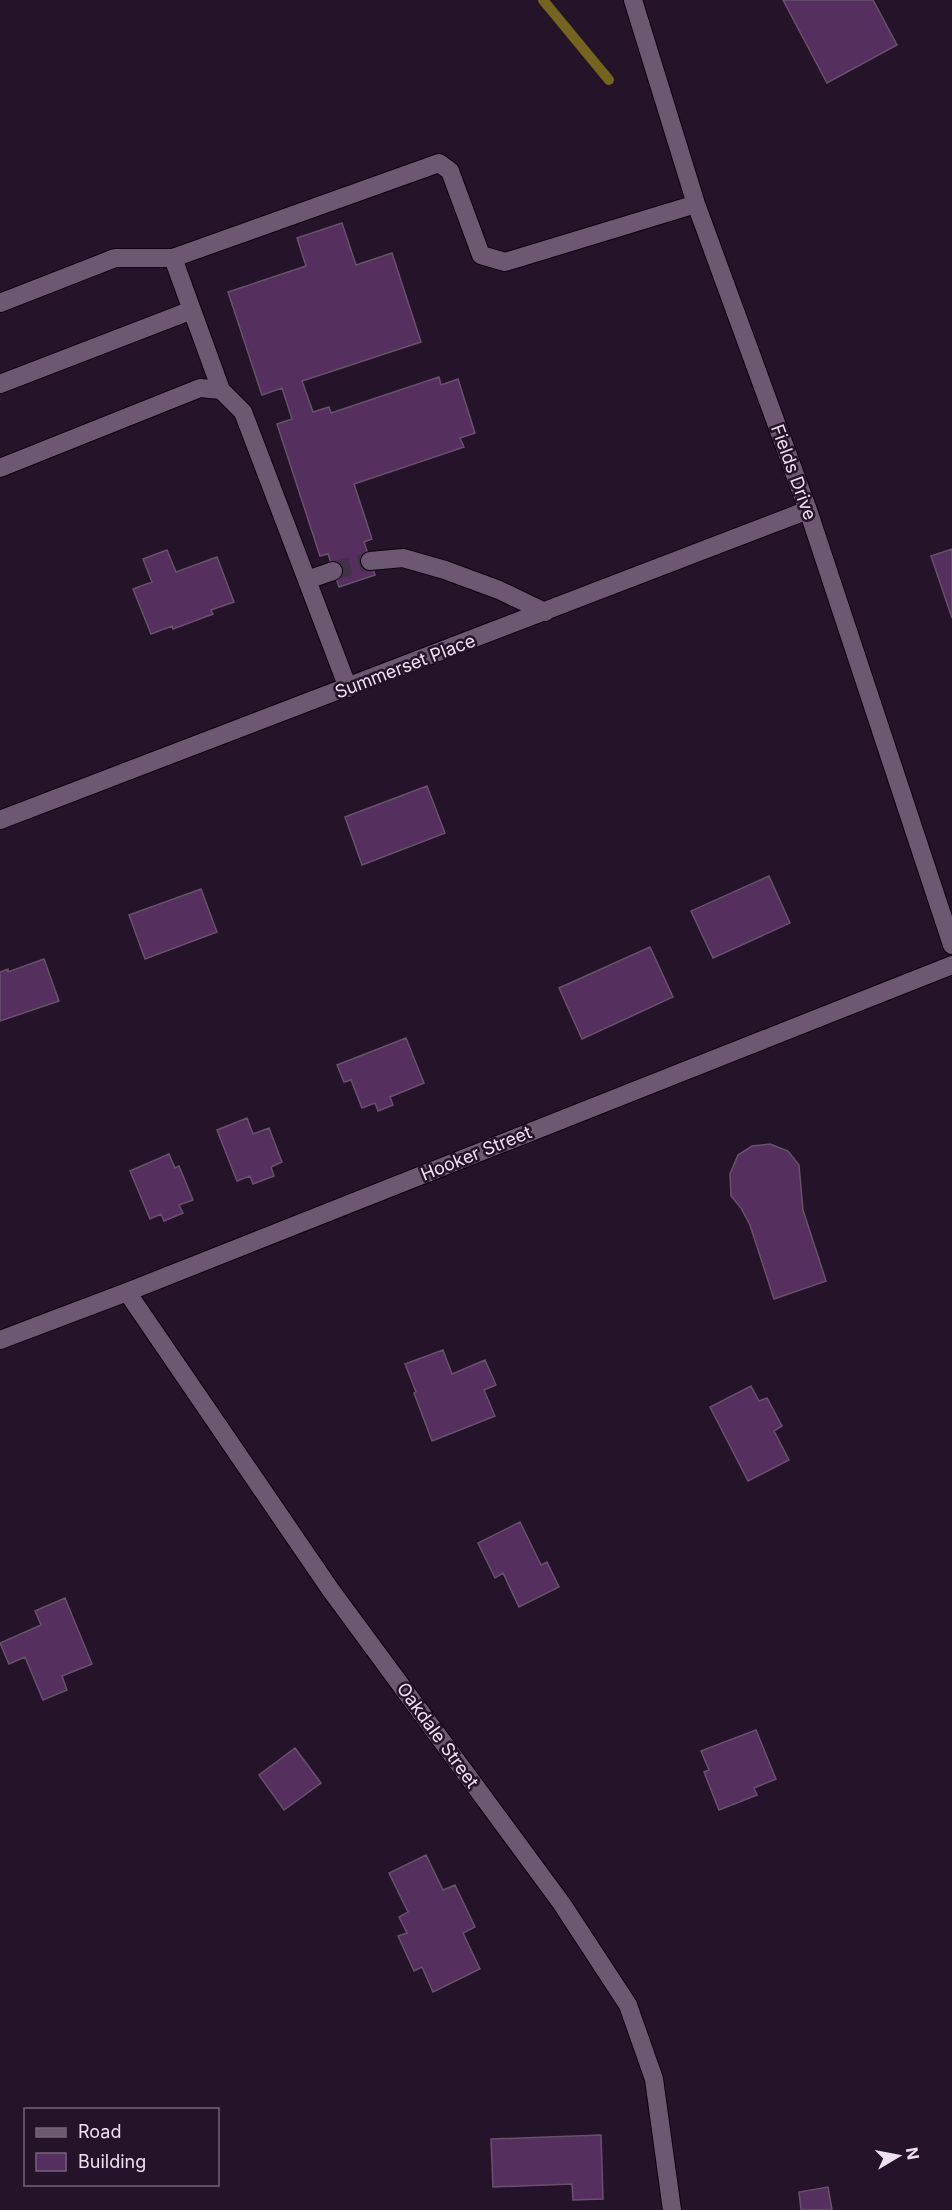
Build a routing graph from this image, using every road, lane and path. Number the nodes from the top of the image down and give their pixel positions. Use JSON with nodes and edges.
{"nodes":[{"id":1,"x":633,"y":0,"type":"edge"},
{"id":2,"x":696,"y":204,"type":"junction"},
{"id":3,"x":173,"y":258,"type":"junction"},
{"id":4,"x":0,"y":303,"type":"edge"},
{"id":5,"x":192,"y":310,"type":"junction"},
{"id":6,"x":0,"y":384,"type":"edge"},
{"id":7,"x":221,"y":390,"type":"junction"},
{"id":8,"x":0,"y":468,"type":"edge"},
{"id":9,"x":808,"y":510,"type":"junction"},
{"id":10,"x":370,"y":561,"type":"tunnel mouth"},
{"id":11,"x":333,"y":571,"type":"tunnel mouth"},
{"id":12,"x":307,"y":580,"type":"junction"},
{"id":13,"x":545,"y":612,"type":"junction"},
{"id":14,"x":348,"y":688,"type":"junction"},
{"id":15,"x":0,"y":820,"type":"edge"},
{"id":16,"x":952,"y":945,"type":"edge"},
{"id":17,"x":952,"y":965,"type":"edge"},
{"id":18,"x":127,"y":1292,"type":"junction"},
{"id":19,"x":0,"y":1340,"type":"edge"},
{"id":20,"x":672,"y":2210,"type":"edge"}],
"edges":[{"from":1,"to":2,"type":"street","name":"Fields Drive"},
{"from":2,"to":3,"type":"street"},
{"from":2,"to":9,"type":"street","name":"Fields Drive"},
{"from":3,"to":4,"type":"street"},
{"from":3,"to":5,"type":"street"},
{"from":5,"to":6,"type":"street"},
{"from":5,"to":7,"type":"street"},
{"from":7,"to":8,"type":"street"},
{"from":7,"to":12,"type":"street"},
{"from":9,"to":13,"type":"street","name":"Summerset Place"},
{"from":9,"to":16,"type":"street","name":"Fields Drive"},
{"from":10,"to":13,"type":"street"},
{"from":11,"to":12,"type":"street"},
{"from":12,"to":14,"type":"street"},
{"from":13,"to":14,"type":"street","name":"Summerset Place"},
{"from":14,"to":15,"type":"street","name":"Summerset Place"},
{"from":17,"to":18,"type":"street","name":"Hooker Street"},
{"from":18,"to":19,"type":"street","name":"Hooker Street"},
{"from":18,"to":20,"type":"street","name":"Oakdale Street"}]}
